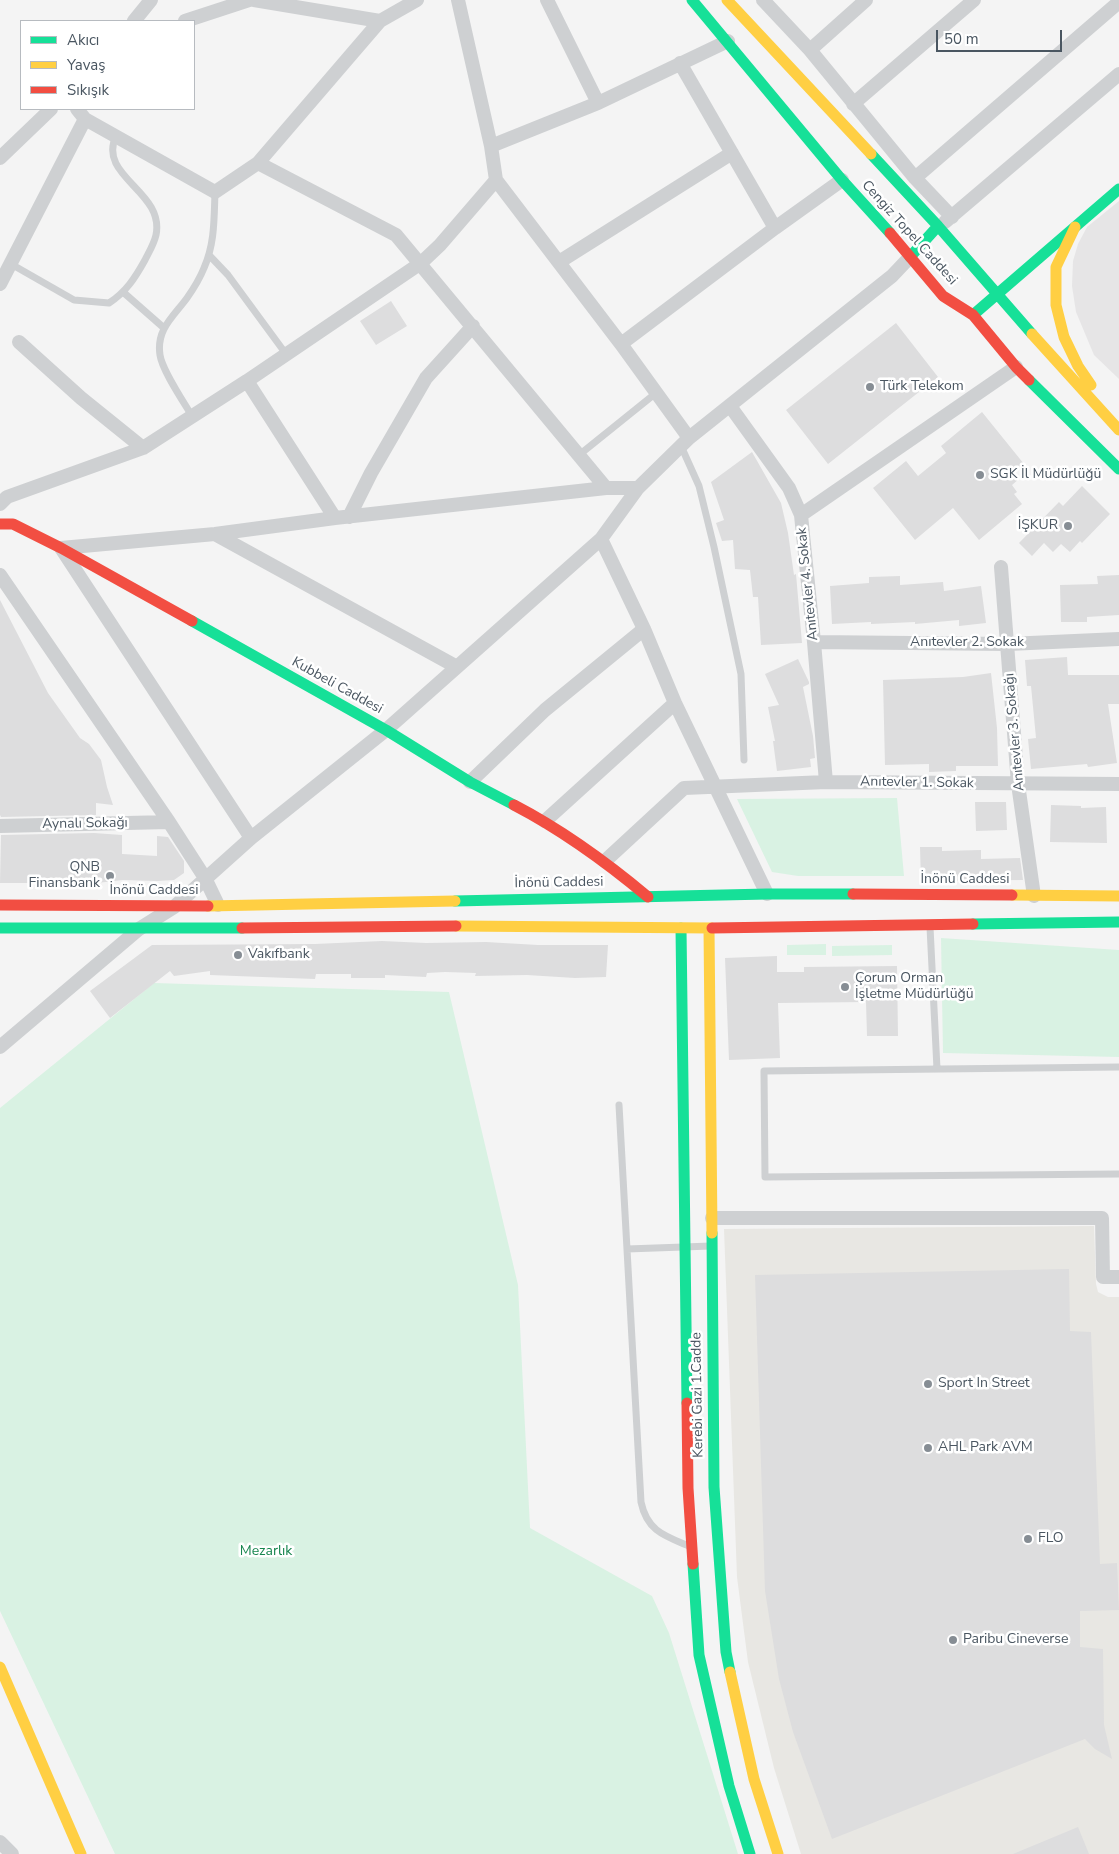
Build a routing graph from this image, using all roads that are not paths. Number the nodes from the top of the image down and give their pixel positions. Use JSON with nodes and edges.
{"nodes":[{"id":1,"x":152,"y":0,"type":"edge"},
{"id":2,"x":250,"y":0,"type":"edge"},
{"id":3,"x":254,"y":0,"type":"edge"},
{"id":4,"x":418,"y":0,"type":"edge"},
{"id":5,"x":458,"y":0,"type":"edge"},
{"id":6,"x":547,"y":0,"type":"edge"},
{"id":7,"x":692,"y":0,"type":"edge"},
{"id":8,"x":727,"y":0,"type":"edge"},
{"id":9,"x":763,"y":0,"type":"edge"},
{"id":10,"x":866,"y":0,"type":"edge"},
{"id":11,"x":974,"y":0,"type":"edge"},
{"id":12,"x":1119,"y":2,"type":"edge"},
{"id":13,"x":135,"y":20,"type":"edge"},
{"id":14,"x":188,"y":20,"type":"edge"},
{"id":15,"x":380,"y":21,"type":"junction"},
{"id":16,"x":728,"y":41,"type":"junction"},
{"id":17,"x":810,"y":50,"type":"junction"},
{"id":18,"x":680,"y":63,"type":"junction"},
{"id":19,"x":1119,"y":74,"type":"edge"},
{"id":20,"x":598,"y":103,"type":"junction"},
{"id":21,"x":853,"y":104,"type":"junction"},
{"id":22,"x":50,"y":110,"type":"edge"},
{"id":23,"x":81,"y":114,"type":"edge"},
{"id":24,"x":116,"y":136,"type":"junction"},
{"id":25,"x":491,"y":146,"type":"junction"},
{"id":26,"x":732,"y":153,"type":"junction"},
{"id":27,"x":0,"y":158,"type":"edge"},
{"id":28,"x":258,"y":164,"type":"junction"},
{"id":29,"x":915,"y":178,"type":"junction"},
{"id":30,"x":496,"y":180,"type":"junction"},
{"id":31,"x":842,"y":180,"type":"junction"},
{"id":32,"x":1119,"y":189,"type":"edge"},
{"id":33,"x":215,"y":192,"type":"junction"},
{"id":34,"x":952,"y":217,"type":"junction"},
{"id":35,"x":938,"y":226,"type":"junction"},
{"id":36,"x":1075,"y":227,"type":"junction"},
{"id":37,"x":775,"y":228,"type":"junction"},
{"id":38,"x":209,"y":255,"type":"junction"},
{"id":39,"x":910,"y":257,"type":"junction"},
{"id":40,"x":559,"y":262,"type":"junction"},
{"id":41,"x":421,"y":263,"type":"junction"},
{"id":42,"x":10,"y":264,"type":"junction"},
{"id":43,"x":0,"y":284,"type":"edge"},
{"id":44,"x":123,"y":292,"type":"junction"},
{"id":45,"x":997,"y":296,"type":"junction"},
{"id":46,"x":973,"y":315,"type":"junction"},
{"id":47,"x":473,"y":326,"type":"junction"},
{"id":48,"x":164,"y":328,"type":"junction"},
{"id":49,"x":19,"y":342,"type":"dead end"},
{"id":50,"x":621,"y":344,"type":"junction"},
{"id":51,"x":286,"y":354,"type":"junction"},
{"id":52,"x":1016,"y":367,"type":"junction"},
{"id":53,"x":247,"y":381,"type":"junction"},
{"id":54,"x":656,"y":393,"type":"junction"},
{"id":55,"x":730,"y":406,"type":"junction"},
{"id":56,"x":192,"y":416,"type":"junction"},
{"id":57,"x":1119,"y":424,"type":"edge"},
{"id":58,"x":1119,"y":430,"type":"edge"},
{"id":59,"x":685,"y":442,"type":"junction"},
{"id":60,"x":143,"y":448,"type":"junction"},
{"id":61,"x":579,"y":455,"type":"junction"},
{"id":62,"x":1119,"y":469,"type":"edge"},
{"id":63,"x":606,"y":488,"type":"junction"},
{"id":64,"x":638,"y":488,"type":"junction"},
{"id":65,"x":0,"y":504,"type":"edge"},
{"id":66,"x":801,"y":515,"type":"junction"},
{"id":67,"x":349,"y":517,"type":"junction"},
{"id":68,"x":335,"y":518,"type":"junction"},
{"id":69,"x":0,"y":524,"type":"edge"},
{"id":70,"x":214,"y":534,"type":"junction"},
{"id":71,"x":601,"y":540,"type":"junction"},
{"id":72,"x":61,"y":548,"type":"junction"},
{"id":73,"x":1002,"y":567,"type":"dead end"},
{"id":74,"x":0,"y":575,"type":"edge"},
{"id":75,"x":644,"y":629,"type":"junction"},
{"id":76,"x":1119,"y":639,"type":"edge"},
{"id":77,"x":814,"y":642,"type":"junction"},
{"id":78,"x":1008,"y":644,"type":"junction"},
{"id":79,"x":457,"y":667,"type":"junction"},
{"id":80,"x":674,"y":703,"type":"junction"},
{"id":81,"x":386,"y":730,"type":"junction"},
{"id":82,"x":744,"y":760,"type":"dead end"},
{"id":83,"x":470,"y":782,"type":"junction"},
{"id":84,"x":826,"y":782,"type":"junction"},
{"id":85,"x":1018,"y":784,"type":"junction"},
{"id":86,"x":1119,"y":784,"type":"edge"},
{"id":87,"x":716,"y":786,"type":"junction"},
{"id":88,"x":545,"y":821,"type":"junction"},
{"id":89,"x":169,"y":822,"type":"junction"},
{"id":90,"x":0,"y":826,"type":"edge"},
{"id":91,"x":251,"y":838,"type":"junction"},
{"id":92,"x":605,"y":860,"type":"junction"},
{"id":93,"x":205,"y":878,"type":"junction"},
{"id":94,"x":767,"y":894,"type":"junction"},
{"id":95,"x":1034,"y":896,"type":"junction"},
{"id":96,"x":1119,"y":896,"type":"edge"},
{"id":97,"x":648,"y":897,"type":"junction"},
{"id":98,"x":0,"y":905,"type":"edge"},
{"id":99,"x":218,"y":905,"type":"junction"},
{"id":100,"x":174,"y":907,"type":"junction"},
{"id":101,"x":1119,"y":922,"type":"edge"},
{"id":102,"x":930,"y":924,"type":"junction"},
{"id":103,"x":0,"y":928,"type":"edge"},
{"id":104,"x":681,"y":928,"type":"junction"},
{"id":105,"x":709,"y":928,"type":"junction"},
{"id":106,"x":139,"y":929,"type":"junction"},
{"id":107,"x":0,"y":1047,"type":"edge"},
{"id":108,"x":1119,"y":1067,"type":"edge"},
{"id":109,"x":937,"y":1069,"type":"junction"},
{"id":110,"x":619,"y":1105,"type":"dead end"},
{"id":111,"x":1119,"y":1174,"type":"edge"},
{"id":112,"x":698,"y":1218,"type":"junction"},
{"id":113,"x":712,"y":1246,"type":"junction"},
{"id":114,"x":685,"y":1247,"type":"junction"},
{"id":115,"x":627,"y":1249,"type":"junction"},
{"id":116,"x":1119,"y":1277,"type":"edge"},
{"id":117,"x":692,"y":1548,"type":"junction"},
{"id":118,"x":0,"y":1667,"type":"edge"},
{"id":119,"x":0,"y":1842,"type":"edge"},
{"id":120,"x":12,"y":1854,"type":"edge"},
{"id":121,"x":81,"y":1854,"type":"edge"},
{"id":122,"x":750,"y":1854,"type":"edge"},
{"id":123,"x":778,"y":1854,"type":"edge"}],
"edges":[{"from":1,"to":13,"type":"street"},
{"from":2,"to":14,"type":"street"},
{"from":3,"to":15,"type":"street"},
{"from":4,"to":15,"type":"street"},
{"from":5,"to":25,"type":"street"},
{"from":6,"to":20,"type":"street"},
{"from":7,"to":16,"type":"street","name":"Cengiz Topel Caddesi"},
{"from":8,"to":35,"type":"street","name":"Cengiz Topel Caddesi"},
{"from":9,"to":17,"type":"street"},
{"from":10,"to":17,"type":"street"},
{"from":11,"to":21,"type":"street"},
{"from":12,"to":29,"type":"street"},
{"from":15,"to":28,"type":"street"},
{"from":16,"to":18,"type":"street"},
{"from":16,"to":31,"type":"street","name":"Cengiz Topel Caddesi"},
{"from":17,"to":21,"type":"street"},
{"from":18,"to":20,"type":"street"},
{"from":18,"to":26,"type":"street"},
{"from":19,"to":34,"type":"street"},
{"from":20,"to":25,"type":"street"},
{"from":21,"to":29,"type":"street"},
{"from":22,"to":27,"type":"street"},
{"from":23,"to":24,"type":"street"},
{"from":23,"to":42,"type":"street"},
{"from":24,"to":33,"type":"street"},
{"from":24,"to":44,"type":"lane"},
{"from":25,"to":30,"type":"street"},
{"from":26,"to":37,"type":"street"},
{"from":26,"to":40,"type":"street"},
{"from":28,"to":33,"type":"street"},
{"from":28,"to":41,"type":"street"},
{"from":29,"to":34,"type":"street"},
{"from":30,"to":40,"type":"street"},
{"from":30,"to":41,"type":"street"},
{"from":31,"to":37,"type":"street"},
{"from":31,"to":39,"type":"street","name":"Cengiz Topel Caddesi"},
{"from":32,"to":36,"type":"street"},
{"from":33,"to":38,"type":"lane"},
{"from":34,"to":35,"type":"street"},
{"from":35,"to":39,"type":"street"},
{"from":35,"to":45,"type":"street","name":"Cengiz Topel Caddesi"},
{"from":36,"to":45,"type":"street"},
{"from":36,"to":57,"type":"street"},
{"from":37,"to":50,"type":"street"},
{"from":38,"to":48,"type":"lane"},
{"from":38,"to":51,"type":"lane"},
{"from":39,"to":46,"type":"street","name":"Cengiz Topel Caddesi"},
{"from":39,"to":55,"type":"street"},
{"from":40,"to":50,"type":"street"},
{"from":41,"to":47,"type":"street"},
{"from":41,"to":51,"type":"street"},
{"from":42,"to":43,"type":"street"},
{"from":42,"to":44,"type":"lane"},
{"from":44,"to":48,"type":"lane"},
{"from":45,"to":46,"type":"street"},
{"from":45,"to":58,"type":"street","name":"Cengiz Topel Caddesi"},
{"from":46,"to":52,"type":"street","name":"Cengiz Topel Caddesi"},
{"from":47,"to":61,"type":"street"},
{"from":47,"to":67,"type":"street"},
{"from":48,"to":56,"type":"lane"},
{"from":49,"to":60,"type":"street"},
{"from":50,"to":54,"type":"street"},
{"from":51,"to":53,"type":"street"},
{"from":52,"to":62,"type":"street","name":"Cengiz Topel Caddesi"},
{"from":52,"to":66,"type":"street"},
{"from":53,"to":56,"type":"street"},
{"from":53,"to":68,"type":"street"},
{"from":54,"to":59,"type":"street"},
{"from":54,"to":61,"type":"lane"},
{"from":55,"to":59,"type":"street"},
{"from":55,"to":66,"type":"street","name":"Anıtevler 4. Sokak"},
{"from":56,"to":60,"type":"street"},
{"from":59,"to":64,"type":"street"},
{"from":59,"to":82,"type":"lane"},
{"from":60,"to":65,"type":"street"},
{"from":61,"to":63,"type":"street"},
{"from":63,"to":64,"type":"street"},
{"from":63,"to":67,"type":"street"},
{"from":64,"to":71,"type":"street"},
{"from":66,"to":77,"type":"street","name":"Anıtevler 4. Sokak"},
{"from":67,"to":68,"type":"street"},
{"from":68,"to":70,"type":"street"},
{"from":69,"to":72,"type":"street","name":"Kubbeli Caddesi"},
{"from":70,"to":72,"type":"street"},
{"from":70,"to":79,"type":"street"},
{"from":71,"to":75,"type":"street"},
{"from":71,"to":79,"type":"street"},
{"from":72,"to":81,"type":"street","name":"Kubbeli Caddesi"},
{"from":72,"to":91,"type":"street"},
{"from":73,"to":78,"type":"street","name":"Anıtevler 3. Sokağı"},
{"from":74,"to":89,"type":"street"},
{"from":75,"to":80,"type":"street"},
{"from":75,"to":83,"type":"street"},
{"from":76,"to":78,"type":"street","name":"Anıtevler 2. Sokak"},
{"from":77,"to":78,"type":"street","name":"Anıtevler 2. Sokak"},
{"from":77,"to":84,"type":"street","name":"Anıtevler 4. Sokak"},
{"from":78,"to":85,"type":"street","name":"Anıtevler 3. Sokağı"},
{"from":79,"to":81,"type":"street"},
{"from":80,"to":87,"type":"street"},
{"from":80,"to":88,"type":"street"},
{"from":81,"to":83,"type":"street","name":"Kubbeli Caddesi"},
{"from":81,"to":91,"type":"street"},
{"from":83,"to":88,"type":"street","name":"Kubbeli Caddesi"},
{"from":84,"to":85,"type":"street","name":"Anıtevler 1. Sokak"},
{"from":84,"to":87,"type":"street","name":"Anıtevler 1. Sokak"},
{"from":85,"to":86,"type":"street","name":"Anıtevler 1. Sokak"},
{"from":85,"to":95,"type":"street","name":"Anıtevler 3. Sokağı"},
{"from":87,"to":92,"type":"street","name":"Anıtevler 1. Sokak"},
{"from":87,"to":94,"type":"street"},
{"from":88,"to":92,"type":"street","name":"Kubbeli Caddesi"},
{"from":89,"to":90,"type":"street","name":"Aynalı Sokağı"},
{"from":89,"to":93,"type":"street"},
{"from":91,"to":93,"type":"street"},
{"from":92,"to":97,"type":"street","name":"Kubbeli Caddesi"},
{"from":93,"to":99,"type":"street"},
{"from":93,"to":100,"type":"street"},
{"from":94,"to":95,"type":"street","name":"İnönü Caddesi"},
{"from":94,"to":97,"type":"street","name":"İnönü Caddesi"},
{"from":95,"to":96,"type":"street","name":"İnönü Caddesi"},
{"from":97,"to":99,"type":"street","name":"İnönü Caddesi"},
{"from":98,"to":100,"type":"street","name":"İnönü Caddesi"},
{"from":99,"to":100,"type":"street","name":"İnönü Caddesi"},
{"from":100,"to":106,"type":"street"},
{"from":101,"to":102,"type":"street"},
{"from":102,"to":105,"type":"street"},
{"from":102,"to":109,"type":"lane"},
{"from":103,"to":106,"type":"street"},
{"from":104,"to":105,"type":"street"},
{"from":104,"to":106,"type":"street"},
{"from":104,"to":112,"type":"street","name":"Kerebi Gazi 1.Cadde"},
{"from":105,"to":112,"type":"street","name":"Kerebi Gazi 1.Cadde"},
{"from":106,"to":107,"type":"street"},
{"from":108,"to":109,"type":"lane"},
{"from":109,"to":111,"type":"lane"},
{"from":110,"to":115,"type":"lane"},
{"from":112,"to":113,"type":"street","name":"Kerebi Gazi 1.Cadde"},
{"from":112,"to":114,"type":"street","name":"Kerebi Gazi 1.Cadde"},
{"from":112,"to":116,"type":"street"},
{"from":113,"to":114,"type":"lane"},
{"from":113,"to":123,"type":"street","name":"Kerebi Gazi 1.Cadde"},
{"from":114,"to":115,"type":"lane"},
{"from":114,"to":117,"type":"street","name":"Kerebi Gazi 1.Cadde"},
{"from":115,"to":117,"type":"lane"},
{"from":117,"to":122,"type":"street","name":"Kerebi Gazi 1.Cadde"},
{"from":118,"to":121,"type":"street"},
{"from":119,"to":120,"type":"street"}]}
